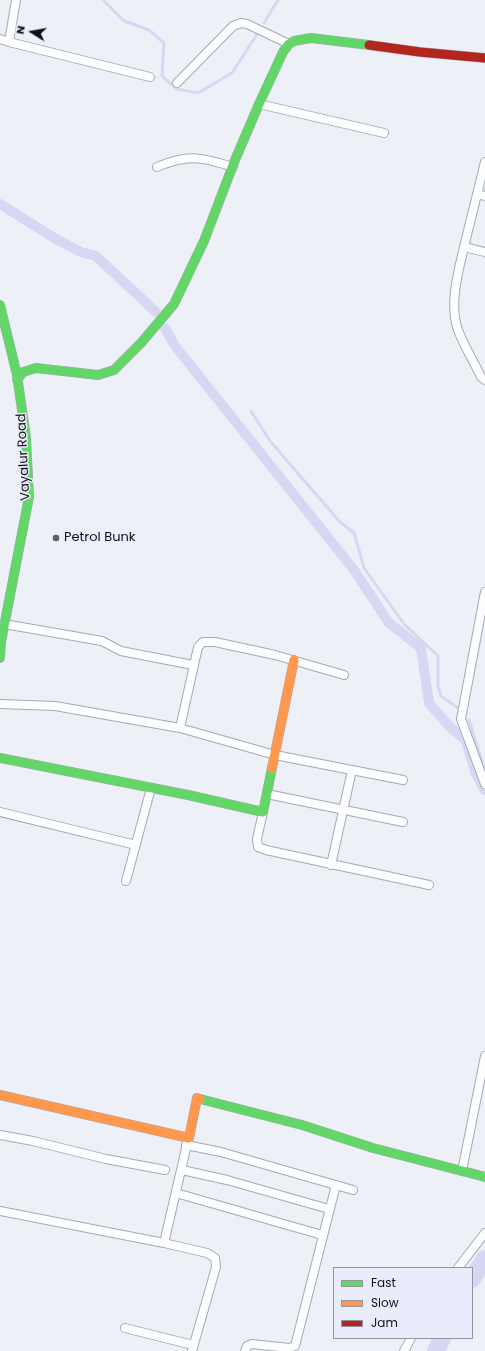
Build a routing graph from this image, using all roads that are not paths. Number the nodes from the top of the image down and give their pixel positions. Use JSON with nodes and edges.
{"nodes":[{"id":1,"x":16,"y":0,"type":"edge"},
{"id":2,"x":0,"y":39,"type":"edge"},
{"id":3,"x":9,"y":42,"type":"junction"},
{"id":4,"x":289,"y":44,"type":"junction"},
{"id":5,"x":485,"y":58,"type":"edge"},
{"id":6,"x":150,"y":77,"type":"dead end"},
{"id":7,"x":177,"y":83,"type":"dead end"},
{"id":8,"x":259,"y":104,"type":"junction"},
{"id":9,"x":384,"y":133,"type":"dead end"},
{"id":10,"x":485,"y":162,"type":"edge"},
{"id":11,"x":157,"y":166,"type":"dead end"},
{"id":12,"x":233,"y":167,"type":"junction"},
{"id":13,"x":476,"y":194,"type":"junction"},
{"id":14,"x":485,"y":196,"type":"edge"},
{"id":15,"x":464,"y":247,"type":"junction"},
{"id":16,"x":485,"y":252,"type":"edge"},
{"id":17,"x":0,"y":305,"type":"edge"},
{"id":18,"x":3,"y":331,"type":"edge"},
{"id":19,"x":17,"y":380,"type":"junction"},
{"id":20,"x":485,"y":380,"type":"edge"},
{"id":21,"x":485,"y":592,"type":"edge"},
{"id":22,"x":4,"y":601,"type":"edge"},
{"id":23,"x":4,"y":624,"type":"junction"},
{"id":24,"x":0,"y":658,"type":"edge"},
{"id":25,"x":294,"y":660,"type":"junction"},
{"id":26,"x":193,"y":665,"type":"junction"},
{"id":27,"x":344,"y":675,"type":"dead end"},
{"id":28,"x":0,"y":704,"type":"edge"},
{"id":29,"x":180,"y":728,"type":"junction"},
{"id":30,"x":275,"y":754,"type":"junction"},
{"id":31,"x":0,"y":758,"type":"edge"},
{"id":32,"x":352,"y":770,"type":"junction"},
{"id":33,"x":403,"y":780,"type":"dead end"},
{"id":34,"x":485,"y":784,"type":"edge"},
{"id":35,"x":151,"y":788,"type":"junction"},
{"id":36,"x":267,"y":794,"type":"junction"},
{"id":37,"x":344,"y":810,"type":"junction"},
{"id":38,"x":0,"y":812,"type":"edge"},
{"id":39,"x":263,"y":812,"type":"junction"},
{"id":40,"x":403,"y":822,"type":"dead end"},
{"id":41,"x":136,"y":845,"type":"junction"},
{"id":42,"x":332,"y":865,"type":"junction"},
{"id":43,"x":126,"y":881,"type":"dead end"},
{"id":44,"x":429,"y":885,"type":"dead end"},
{"id":45,"x":485,"y":1056,"type":"edge"},
{"id":46,"x":0,"y":1095,"type":"edge"},
{"id":47,"x":0,"y":1135,"type":"edge"},
{"id":48,"x":187,"y":1142,"type":"junction"},
{"id":49,"x":165,"y":1170,"type":"dead end"},
{"id":50,"x":182,"y":1170,"type":"junction"},
{"id":51,"x":462,"y":1171,"type":"junction"},
{"id":52,"x":485,"y":1177,"type":"edge"},
{"id":53,"x":336,"y":1185,"type":"junction"},
{"id":54,"x":353,"y":1190,"type":"dead end"},
{"id":55,"x":176,"y":1193,"type":"junction"},
{"id":56,"x":329,"y":1209,"type":"junction"},
{"id":57,"x":0,"y":1211,"type":"edge"},
{"id":58,"x":485,"y":1233,"type":"edge"},
{"id":59,"x":322,"y":1236,"type":"junction"},
{"id":60,"x":164,"y":1242,"type":"junction"},
{"id":61,"x":459,"y":1267,"type":"edge"},
{"id":62,"x":125,"y":1328,"type":"dead end"},
{"id":63,"x":410,"y":1339,"type":"edge"},
{"id":64,"x":192,"y":1348,"type":"edge"},
{"id":65,"x":245,"y":1351,"type":"edge"},
{"id":66,"x":404,"y":1351,"type":"edge"}],
"edges":[{"from":1,"to":3,"type":"street"},
{"from":2,"to":3,"type":"street"},
{"from":3,"to":6,"type":"street"},
{"from":4,"to":5,"type":"street"},
{"from":4,"to":7,"type":"street"},
{"from":4,"to":8,"type":"street"},
{"from":8,"to":9,"type":"street"},
{"from":8,"to":12,"type":"street"},
{"from":10,"to":13,"type":"street"},
{"from":11,"to":12,"type":"street"},
{"from":12,"to":19,"type":"street"},
{"from":13,"to":14,"type":"street"},
{"from":13,"to":15,"type":"street"},
{"from":15,"to":16,"type":"street"},
{"from":15,"to":20,"type":"street"},
{"from":17,"to":18,"type":"street","name":"Vayalur Road"},
{"from":18,"to":19,"type":"street","name":"Vayalur Road"},
{"from":19,"to":22,"type":"street","name":"Vayalur Road"},
{"from":21,"to":34,"type":"street"},
{"from":22,"to":23,"type":"street","name":"Vayalur Road"},
{"from":23,"to":24,"type":"street","name":"Vayalur Road"},
{"from":23,"to":26,"type":"street"},
{"from":25,"to":26,"type":"street"},
{"from":25,"to":27,"type":"street"},
{"from":25,"to":30,"type":"street"},
{"from":26,"to":29,"type":"street"},
{"from":28,"to":29,"type":"street"},
{"from":29,"to":30,"type":"street"},
{"from":30,"to":32,"type":"street"},
{"from":30,"to":36,"type":"street"},
{"from":31,"to":35,"type":"street"},
{"from":32,"to":33,"type":"street"},
{"from":32,"to":37,"type":"street"},
{"from":35,"to":39,"type":"street"},
{"from":35,"to":41,"type":"street"},
{"from":36,"to":37,"type":"street"},
{"from":36,"to":39,"type":"street"},
{"from":37,"to":40,"type":"street"},
{"from":37,"to":42,"type":"street"},
{"from":38,"to":41,"type":"street"},
{"from":39,"to":42,"type":"street"},
{"from":41,"to":43,"type":"street"},
{"from":42,"to":44,"type":"street"},
{"from":45,"to":51,"type":"street"},
{"from":46,"to":48,"type":"street"},
{"from":47,"to":49,"type":"street"},
{"from":48,"to":50,"type":"street"},
{"from":48,"to":51,"type":"street"},
{"from":48,"to":53,"type":"street"},
{"from":50,"to":55,"type":"street"},
{"from":50,"to":56,"type":"street"},
{"from":51,"to":52,"type":"street"},
{"from":53,"to":54,"type":"street"},
{"from":53,"to":56,"type":"street"},
{"from":55,"to":59,"type":"street"},
{"from":55,"to":60,"type":"street"},
{"from":56,"to":59,"type":"street"},
{"from":57,"to":60,"type":"street"},
{"from":58,"to":61,"type":"street"},
{"from":59,"to":65,"type":"street"},
{"from":60,"to":64,"type":"street"},
{"from":62,"to":64,"type":"street"},
{"from":63,"to":66,"type":"street"}]}
